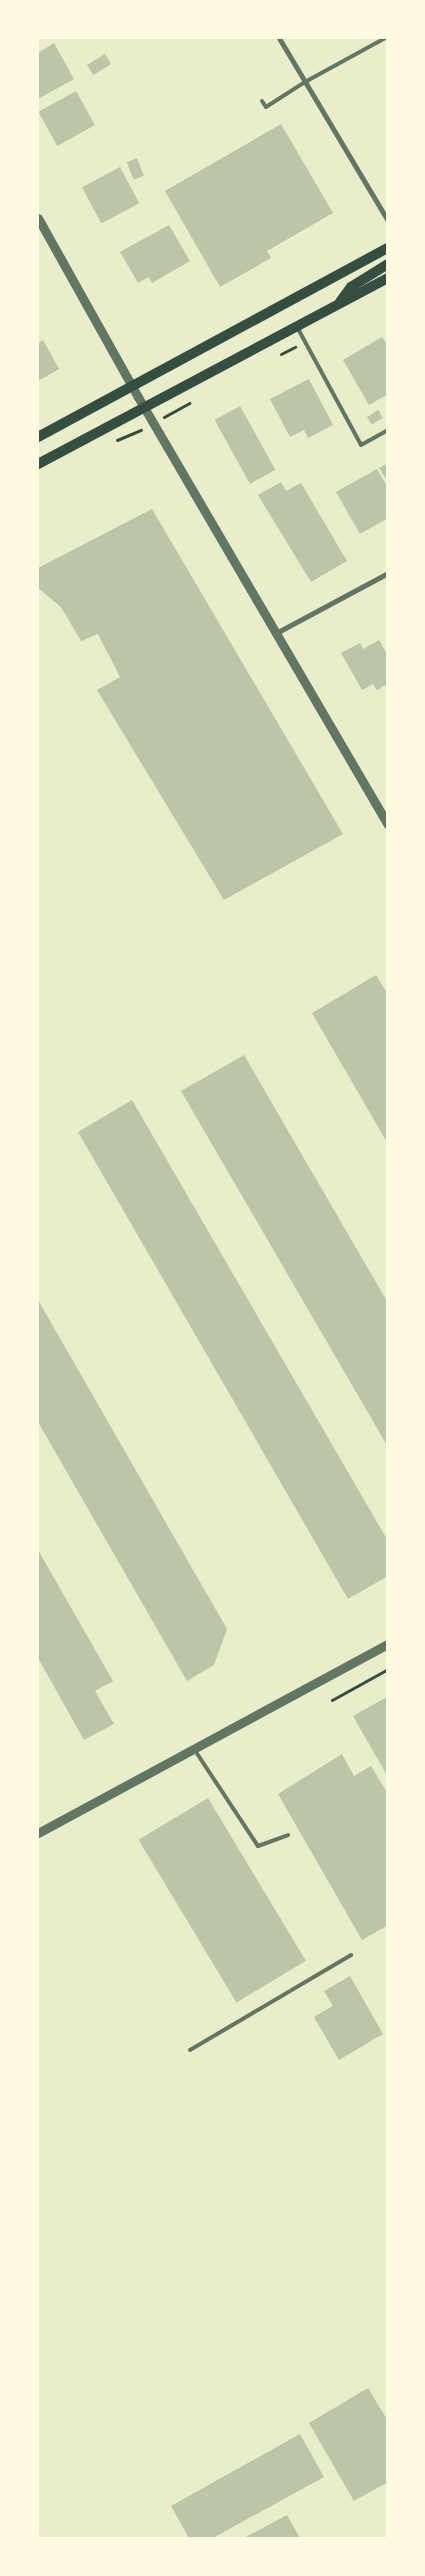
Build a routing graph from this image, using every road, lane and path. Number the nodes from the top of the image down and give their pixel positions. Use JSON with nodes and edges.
{"nodes":[{"id":1,"x":279,"y":38,"type":"edge"},
{"id":2,"x":385,"y":38,"type":"edge"},
{"id":3,"x":305,"y":82,"type":"junction"},
{"id":4,"x":262,"y":101,"type":"dead end"},
{"id":5,"x":38,"y":218,"type":"edge"},
{"id":6,"x":388,"y":221,"type":"edge"},
{"id":7,"x":388,"y":248,"type":"edge"},
{"id":8,"x":388,"y":264,"type":"edge"},
{"id":9,"x":388,"y":278,"type":"edge"},
{"id":10,"x":338,"y":305,"type":"junction"},
{"id":11,"x":297,"y":327,"type":"junction"},
{"id":12,"x":131,"y":385,"type":"junction"},
{"id":13,"x":144,"y":408,"type":"junction"},
{"id":14,"x":388,"y":430,"type":"edge"},
{"id":15,"x":38,"y":437,"type":"edge"},
{"id":16,"x":38,"y":464,"type":"edge"},
{"id":17,"x":388,"y":573,"type":"edge"},
{"id":18,"x":276,"y":633,"type":"junction"},
{"id":19,"x":388,"y":824,"type":"edge"},
{"id":20,"x":388,"y":1644,"type":"edge"},
{"id":21,"x":388,"y":1669,"type":"edge"},
{"id":22,"x":332,"y":1700,"type":"dead end"},
{"id":23,"x":194,"y":1749,"type":"junction"},
{"id":24,"x":38,"y":1833,"type":"edge"},
{"id":25,"x":288,"y":1835,"type":"dead end"},
{"id":26,"x":351,"y":1955,"type":"dead end"},
{"id":27,"x":190,"y":2050,"type":"dead end"}],
"edges":[{"from":1,"to":3,"type":"street"},
{"from":2,"to":3,"type":"lane"},
{"from":3,"to":4,"type":"lane"},
{"from":3,"to":6,"type":"street"},
{"from":5,"to":12,"type":"street"},
{"from":7,"to":12,"type":"main road"},
{"from":8,"to":10,"type":"main road"},
{"from":9,"to":10,"type":"main road"},
{"from":10,"to":11,"type":"main road"},
{"from":11,"to":13,"type":"main road"},
{"from":11,"to":14,"type":"lane"},
{"from":12,"to":13,"type":"street"},
{"from":12,"to":15,"type":"main road"},
{"from":13,"to":16,"type":"main road"},
{"from":13,"to":18,"type":"street"},
{"from":17,"to":18,"type":"street"},
{"from":18,"to":19,"type":"street"},
{"from":20,"to":23,"type":"street"},
{"from":21,"to":22,"type":"path"},
{"from":23,"to":24,"type":"street"},
{"from":23,"to":25,"type":"lane"},
{"from":26,"to":27,"type":"lane"}]}
